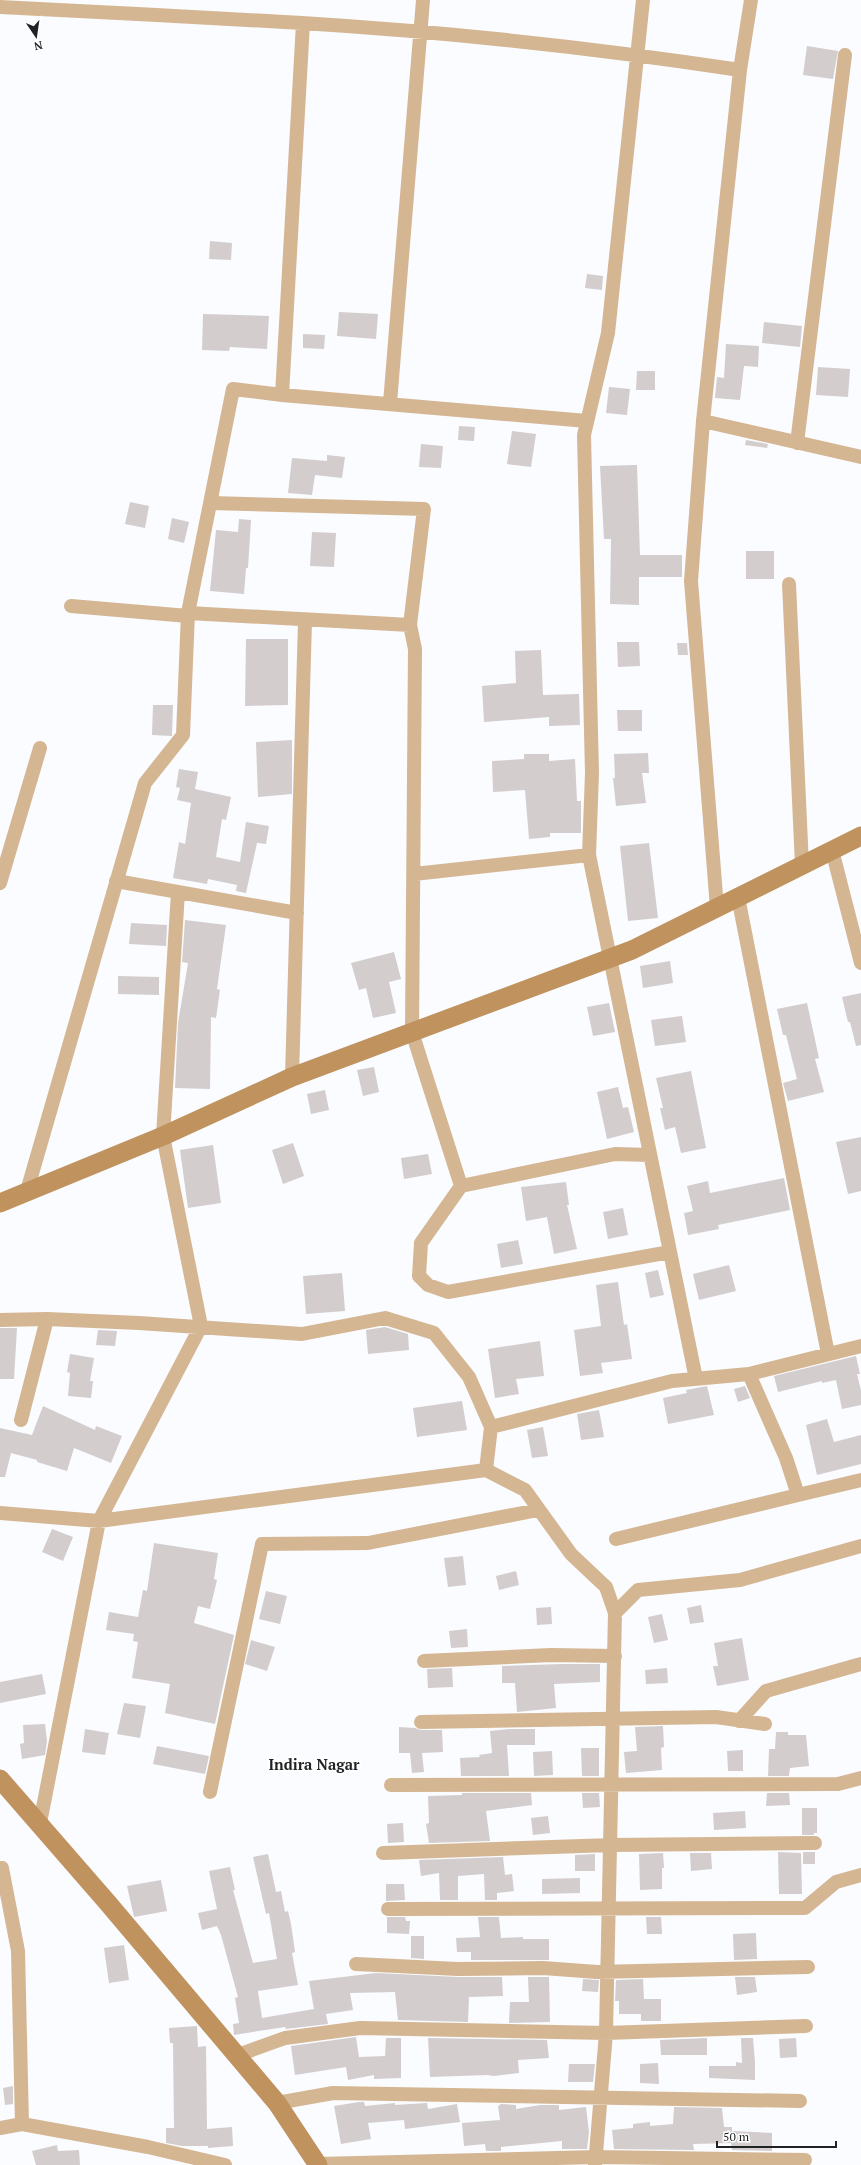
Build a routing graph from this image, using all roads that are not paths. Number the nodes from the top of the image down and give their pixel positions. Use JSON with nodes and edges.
{"nodes":[{"id":1,"x":423,"y":0,"type":"edge"},
{"id":2,"x":643,"y":0,"type":"edge"},
{"id":3,"x":751,"y":0,"type":"edge"},
{"id":4,"x":0,"y":7,"type":"edge"},
{"id":5,"x":303,"y":23,"type":"junction"},
{"id":6,"x":420,"y":32,"type":"junction"},
{"id":7,"x":638,"y":55,"type":"junction"},
{"id":8,"x":845,"y":55,"type":"dead end"},
{"id":9,"x":740,"y":70,"type":"junction"},
{"id":10,"x":282,"y":396,"type":"junction"},
{"id":11,"x":390,"y":404,"type":"junction"},
{"id":12,"x":587,"y":421,"type":"junction"},
{"id":13,"x":703,"y":421,"type":"junction"},
{"id":14,"x":797,"y":443,"type":"junction"},
{"id":15,"x":861,"y":457,"type":"edge"},
{"id":16,"x":210,"y":503,"type":"junction"},
{"id":17,"x":789,"y":584,"type":"dead end"},
{"id":18,"x":71,"y":606,"type":"dead end"},
{"id":19,"x":188,"y":615,"type":"junction"},
{"id":20,"x":305,"y":621,"type":"junction"},
{"id":21,"x":410,"y":625,"type":"junction"},
{"id":22,"x":40,"y":748,"type":"dead end"},
{"id":23,"x":861,"y":836,"type":"edge"},
{"id":24,"x":832,"y":850,"type":"junction"},
{"id":25,"x":589,"y":855,"type":"junction"},
{"id":26,"x":802,"y":866,"type":"junction"},
{"id":27,"x":414,"y":874,"type":"junction"},
{"id":28,"x":116,"y":881,"type":"junction"},
{"id":29,"x":0,"y":883,"type":"edge"},
{"id":30,"x":178,"y":892,"type":"junction"},
{"id":31,"x":738,"y":897,"type":"junction"},
{"id":32,"x":717,"y":908,"type":"junction"},
{"id":33,"x":297,"y":914,"type":"junction"},
{"id":34,"x":610,"y":958,"type":"junction"},
{"id":35,"x":861,"y":963,"type":"edge"},
{"id":36,"x":412,"y":1032,"type":"junction"},
{"id":37,"x":292,"y":1077,"type":"junction"},
{"id":38,"x":163,"y":1136,"type":"junction"},
{"id":39,"x":650,"y":1155,"type":"junction"},
{"id":40,"x":461,"y":1186,"type":"junction"},
{"id":41,"x":27,"y":1191,"type":"junction"},
{"id":42,"x":0,"y":1203,"type":"edge"},
{"id":43,"x":670,"y":1252,"type":"junction"},
{"id":44,"x":47,"y":1319,"type":"junction"},
{"id":45,"x":0,"y":1320,"type":"edge"},
{"id":46,"x":201,"y":1326,"type":"junction"},
{"id":47,"x":861,"y":1346,"type":"edge"},
{"id":48,"x":828,"y":1354,"type":"junction"},
{"id":49,"x":749,"y":1374,"type":"junction"},
{"id":50,"x":696,"y":1379,"type":"junction"},
{"id":51,"x":21,"y":1420,"type":"dead end"},
{"id":52,"x":491,"y":1427,"type":"junction"},
{"id":53,"x":486,"y":1470,"type":"junction"},
{"id":54,"x":861,"y":1480,"type":"edge"},
{"id":55,"x":798,"y":1495,"type":"junction"},
{"id":56,"x":538,"y":1510,"type":"junction"},
{"id":57,"x":0,"y":1513,"type":"edge"},
{"id":58,"x":99,"y":1521,"type":"junction"},
{"id":59,"x":616,"y":1539,"type":"dead end"},
{"id":60,"x":861,"y":1546,"type":"edge"},
{"id":61,"x":616,"y":1614,"type":"junction"},
{"id":62,"x":615,"y":1656,"type":"junction"},
{"id":63,"x":424,"y":1661,"type":"dead end"},
{"id":64,"x":861,"y":1664,"type":"edge"},
{"id":65,"x":614,"y":1719,"type":"junction"},
{"id":66,"x":739,"y":1720,"type":"junction"},
{"id":67,"x":421,"y":1722,"type":"dead end"},
{"id":68,"x":765,"y":1724,"type":"dead end"},
{"id":69,"x":861,"y":1778,"type":"edge"},
{"id":70,"x":0,"y":1779,"type":"edge"},
{"id":71,"x":612,"y":1784,"type":"junction"},
{"id":72,"x":391,"y":1785,"type":"dead end"},
{"id":73,"x":210,"y":1792,"type":"dead end"},
{"id":74,"x":40,"y":1823,"type":"junction"},
{"id":75,"x":815,"y":1843,"type":"dead end"},
{"id":76,"x":611,"y":1845,"type":"junction"},
{"id":77,"x":383,"y":1853,"type":"dead end"},
{"id":78,"x":0,"y":1868,"type":"edge"},
{"id":79,"x":861,"y":1875,"type":"edge"},
{"id":80,"x":609,"y":1908,"type":"junction"},
{"id":81,"x":388,"y":1909,"type":"dead end"},
{"id":82,"x":356,"y":1964,"type":"dead end"},
{"id":83,"x":808,"y":1967,"type":"dead end"},
{"id":84,"x":607,"y":1972,"type":"junction"},
{"id":85,"x":806,"y":2026,"type":"dead end"},
{"id":86,"x":606,"y":2033,"type":"junction"},
{"id":87,"x":236,"y":2056,"type":"junction"},
{"id":88,"x":601,"y":2098,"type":"junction"},
{"id":89,"x":800,"y":2101,"type":"dead end"},
{"id":90,"x":277,"y":2103,"type":"junction"},
{"id":91,"x":22,"y":2124,"type":"junction"},
{"id":92,"x":0,"y":2128,"type":"edge"},
{"id":93,"x":805,"y":2160,"type":"dead end"},
{"id":94,"x":596,"y":2161,"type":"edge"},
{"id":95,"x":318,"y":2164,"type":"edge"},
{"id":96,"x":225,"y":2165,"type":"edge"}],
"edges":[{"from":1,"to":6,"type":"street"},
{"from":2,"to":7,"type":"street"},
{"from":3,"to":9,"type":"street"},
{"from":4,"to":5,"type":"street"},
{"from":5,"to":6,"type":"street"},
{"from":5,"to":10,"type":"street"},
{"from":6,"to":7,"type":"street"},
{"from":6,"to":11,"type":"street"},
{"from":7,"to":9,"type":"street"},
{"from":7,"to":12,"type":"street"},
{"from":8,"to":14,"type":"street"},
{"from":9,"to":13,"type":"street"},
{"from":10,"to":11,"type":"street"},
{"from":10,"to":16,"type":"street"},
{"from":11,"to":12,"type":"street"},
{"from":12,"to":25,"type":"street"},
{"from":13,"to":14,"type":"street"},
{"from":13,"to":32,"type":"street"},
{"from":14,"to":15,"type":"street"},
{"from":16,"to":19,"type":"street"},
{"from":16,"to":21,"type":"street"},
{"from":17,"to":26,"type":"street"},
{"from":18,"to":19,"type":"street"},
{"from":19,"to":20,"type":"street"},
{"from":19,"to":28,"type":"street"},
{"from":20,"to":21,"type":"street"},
{"from":20,"to":33,"type":"street"},
{"from":21,"to":27,"type":"street"},
{"from":22,"to":29,"type":"street"},
{"from":23,"to":24,"type":"street"},
{"from":24,"to":26,"type":"street"},
{"from":24,"to":35,"type":"street"},
{"from":25,"to":27,"type":"street"},
{"from":25,"to":34,"type":"street"},
{"from":26,"to":31,"type":"street"},
{"from":27,"to":36,"type":"street"},
{"from":28,"to":30,"type":"street"},
{"from":28,"to":41,"type":"street"},
{"from":30,"to":33,"type":"street"},
{"from":30,"to":38,"type":"street"},
{"from":31,"to":32,"type":"street"},
{"from":31,"to":48,"type":"street"},
{"from":32,"to":34,"type":"street"},
{"from":33,"to":37,"type":"street"},
{"from":34,"to":36,"type":"street"},
{"from":34,"to":39,"type":"street"},
{"from":36,"to":37,"type":"street"},
{"from":36,"to":40,"type":"street"},
{"from":37,"to":38,"type":"street"},
{"from":38,"to":41,"type":"street"},
{"from":38,"to":46,"type":"street"},
{"from":39,"to":40,"type":"street"},
{"from":39,"to":43,"type":"street"},
{"from":40,"to":43,"type":"street"},
{"from":41,"to":42,"type":"street"},
{"from":43,"to":50,"type":"street"},
{"from":44,"to":45,"type":"street"},
{"from":44,"to":46,"type":"street"},
{"from":44,"to":51,"type":"street"},
{"from":46,"to":52,"type":"street"},
{"from":46,"to":58,"type":"street"},
{"from":47,"to":48,"type":"street"},
{"from":48,"to":49,"type":"street"},
{"from":49,"to":50,"type":"street"},
{"from":49,"to":55,"type":"street"},
{"from":50,"to":52,"type":"street"},
{"from":52,"to":53,"type":"street"},
{"from":53,"to":56,"type":"street"},
{"from":53,"to":58,"type":"street"},
{"from":54,"to":55,"type":"street"},
{"from":55,"to":59,"type":"street"},
{"from":56,"to":61,"type":"street"},
{"from":56,"to":73,"type":"street"},
{"from":57,"to":58,"type":"street"},
{"from":58,"to":74,"type":"street"},
{"from":60,"to":61,"type":"street"},
{"from":61,"to":62,"type":"street"},
{"from":62,"to":63,"type":"street"},
{"from":62,"to":65,"type":"street"},
{"from":64,"to":66,"type":"street"},
{"from":65,"to":66,"type":"street"},
{"from":65,"to":67,"type":"street"},
{"from":65,"to":71,"type":"street"},
{"from":66,"to":68,"type":"street"},
{"from":69,"to":71,"type":"street"},
{"from":70,"to":74,"type":"street"},
{"from":71,"to":72,"type":"street"},
{"from":71,"to":76,"type":"street"},
{"from":74,"to":87,"type":"street"},
{"from":75,"to":76,"type":"street"},
{"from":76,"to":77,"type":"street"},
{"from":76,"to":80,"type":"street"},
{"from":78,"to":91,"type":"street"},
{"from":79,"to":80,"type":"street"},
{"from":80,"to":81,"type":"street"},
{"from":80,"to":84,"type":"street"},
{"from":82,"to":84,"type":"street"},
{"from":83,"to":84,"type":"street"},
{"from":84,"to":86,"type":"street"},
{"from":85,"to":86,"type":"street"},
{"from":86,"to":87,"type":"street"},
{"from":86,"to":88,"type":"street"},
{"from":87,"to":90,"type":"street"},
{"from":88,"to":89,"type":"street"},
{"from":88,"to":90,"type":"street"},
{"from":88,"to":94,"type":"street"},
{"from":90,"to":95,"type":"street"},
{"from":91,"to":92,"type":"street"},
{"from":91,"to":96,"type":"street"},
{"from":93,"to":94,"type":"street"},
{"from":94,"to":95,"type":"street"}]}
